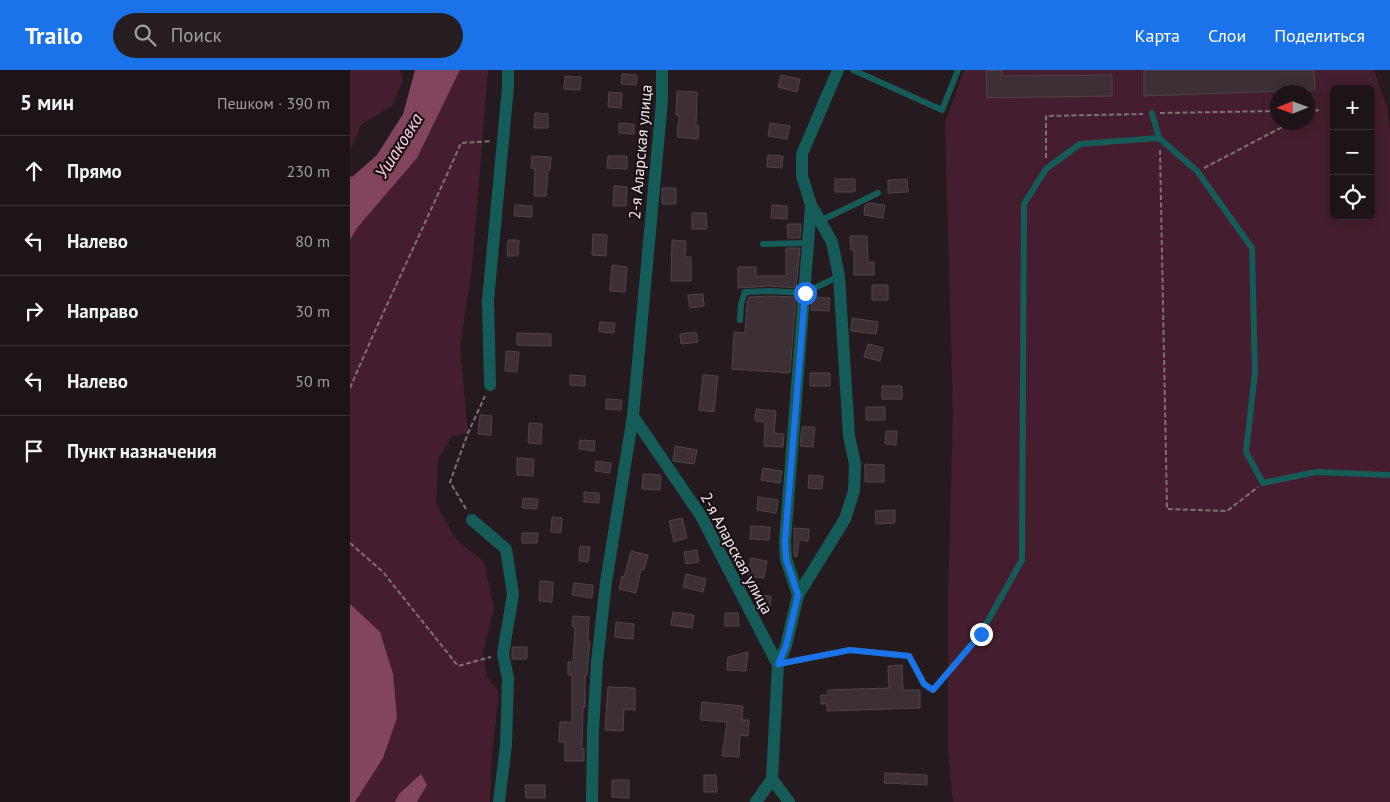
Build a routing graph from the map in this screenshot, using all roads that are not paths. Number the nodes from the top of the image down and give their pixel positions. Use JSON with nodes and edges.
{"nodes":[{"id":1,"x":508,"y":70,"type":"edge"},
{"id":2,"x":662,"y":70,"type":"edge"},
{"id":3,"x":838,"y":70,"type":"edge"},
{"id":4,"x":853,"y":70,"type":"edge"},
{"id":5,"x":958,"y":70,"type":"edge"},
{"id":6,"x":1152,"y":113,"type":"road end"},
{"id":7,"x":1159,"y":138,"type":"junction"},
{"id":8,"x":878,"y":193,"type":"dead end"},
{"id":9,"x":811,"y":205,"type":"junction"},
{"id":10,"x":820,"y":221,"type":"junction"},
{"id":11,"x":808,"y":243,"type":"junction"},
{"id":12,"x":763,"y":244,"type":"dead end"},
{"id":13,"x":839,"y":276,"type":"junction"},
{"id":14,"x":805,"y":293,"type":"junction"},
{"id":15,"x":740,"y":320,"type":"dead end"},
{"id":16,"x":490,"y":385,"type":"road end"},
{"id":17,"x":633,"y":416,"type":"junction"},
{"id":18,"x":1390,"y":475,"type":"edge"},
{"id":19,"x":472,"y":520,"type":"road end"},
{"id":20,"x":798,"y":595,"type":"junction"},
{"id":21,"x":778,"y":664,"type":"junction"},
{"id":22,"x":772,"y":779,"type":"junction"},
{"id":23,"x":499,"y":802,"type":"edge"},
{"id":24,"x":592,"y":802,"type":"edge"},
{"id":25,"x":756,"y":802,"type":"edge"},
{"id":26,"x":789,"y":802,"type":"edge"}],
"edges":[{"from":1,"to":16,"type":"street"},
{"from":2,"to":17,"type":"street","name":"2-я Аларская улица"},
{"from":3,"to":9,"type":"street"},
{"from":4,"to":5,"type":"lane"},
{"from":6,"to":7,"type":"lane"},
{"from":7,"to":18,"type":"lane"},
{"from":7,"to":21,"type":"lane"},
{"from":8,"to":10,"type":"lane"},
{"from":9,"to":10,"type":"street"},
{"from":9,"to":11,"type":"street"},
{"from":10,"to":13,"type":"street"},
{"from":11,"to":12,"type":"lane"},
{"from":11,"to":14,"type":"street"},
{"from":13,"to":14,"type":"lane"},
{"from":13,"to":20,"type":"street"},
{"from":14,"to":15,"type":"lane"},
{"from":14,"to":20,"type":"street"},
{"from":17,"to":21,"type":"street","name":"2-я Аларская улица"},
{"from":17,"to":24,"type":"street","name":"2-я Аларская улица"},
{"from":19,"to":23,"type":"street"},
{"from":20,"to":21,"type":"street"},
{"from":21,"to":22,"type":"street"},
{"from":22,"to":25,"type":"street"},
{"from":22,"to":26,"type":"street"}]}
